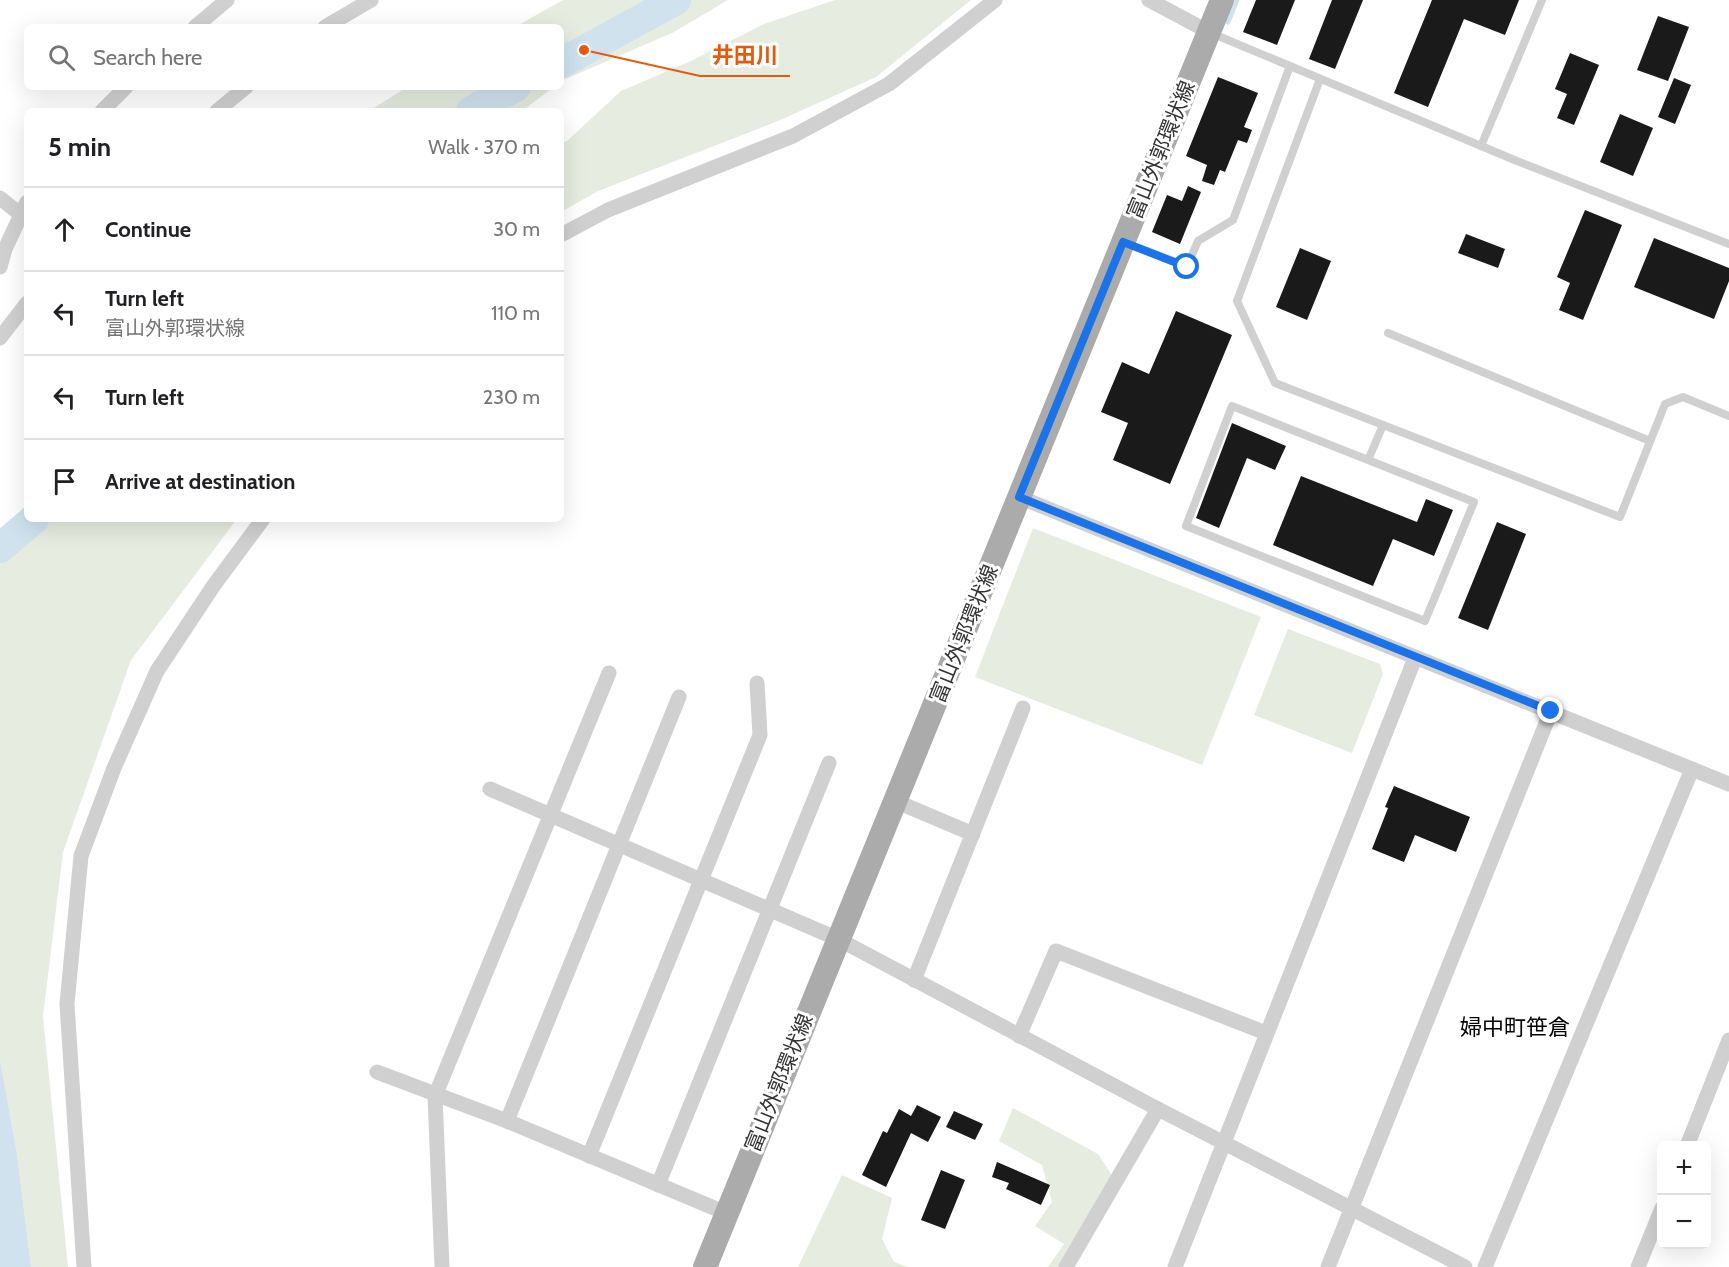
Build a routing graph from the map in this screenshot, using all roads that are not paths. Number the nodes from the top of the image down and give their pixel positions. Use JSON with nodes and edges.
{"nodes":[{"id":1,"x":227,"y":0,"type":"edge"},
{"id":2,"x":371,"y":0,"type":"edge"},
{"id":3,"x":994,"y":0,"type":"edge"},
{"id":4,"x":1149,"y":0,"type":"edge"},
{"id":5,"x":1222,"y":0,"type":"edge"},
{"id":6,"x":1542,"y":0,"type":"edge"},
{"id":7,"x":199,"y":24,"type":"edge"},
{"id":8,"x":330,"y":24,"type":"edge"},
{"id":9,"x":1209,"y":32,"type":"junction"},
{"id":10,"x":1290,"y":66,"type":"junction"},
{"id":11,"x":1320,"y":79,"type":"junction"},
{"id":12,"x":123,"y":90,"type":"edge"},
{"id":13,"x":242,"y":90,"type":"edge"},
{"id":14,"x":105,"y":108,"type":"edge"},
{"id":15,"x":221,"y":108,"type":"edge"},
{"id":16,"x":1481,"y":146,"type":"junction"},
{"id":17,"x":0,"y":198,"type":"edge"},
{"id":18,"x":24,"y":208,"type":"edge"},
{"id":19,"x":564,"y":233,"type":"edge"},
{"id":20,"x":1123,"y":242,"type":"junction"},
{"id":21,"x":1729,"y":244,"type":"edge"},
{"id":22,"x":0,"y":267,"type":"edge"},
{"id":23,"x":24,"y":307,"type":"edge"},
{"id":24,"x":1388,"y":333,"type":"dead end"},
{"id":25,"x":0,"y":338,"type":"edge"},
{"id":26,"x":1729,"y":416,"type":"edge"},
{"id":27,"x":1383,"y":425,"type":"junction"},
{"id":28,"x":1650,"y":441,"type":"junction"},
{"id":29,"x":1369,"y":458,"type":"junction"},
{"id":30,"x":1019,"y":497,"type":"junction"},
{"id":31,"x":262,"y":522,"type":"edge"},
{"id":32,"x":1415,"y":657,"type":"junction"},
{"id":33,"x":609,"y":673,"type":"dead end"},
{"id":34,"x":757,"y":683,"type":"dead end"},
{"id":35,"x":679,"y":697,"type":"dead end"},
{"id":36,"x":1023,"y":708,"type":"dead end"},
{"id":37,"x":1551,"y":711,"type":"junction"},
{"id":38,"x":829,"y":763,"type":"dead end"},
{"id":39,"x":1692,"y":768,"type":"junction"},
{"id":40,"x":1729,"y":784,"type":"edge"},
{"id":41,"x":490,"y":789,"type":"dead end"},
{"id":42,"x":896,"y":801,"type":"junction"},
{"id":43,"x":552,"y":815,"type":"junction"},
{"id":44,"x":973,"y":834,"type":"junction"},
{"id":45,"x":621,"y":844,"type":"junction"},
{"id":46,"x":700,"y":879,"type":"junction"},
{"id":47,"x":769,"y":909,"type":"junction"},
{"id":48,"x":838,"y":939,"type":"junction"},
{"id":49,"x":914,"y":980,"type":"junction"},
{"id":50,"x":1266,"y":1034,"type":"junction"},
{"id":51,"x":1019,"y":1036,"type":"junction"},
{"id":52,"x":1729,"y":1040,"type":"edge"},
{"id":53,"x":377,"y":1072,"type":"dead end"},
{"id":54,"x":435,"y":1096,"type":"junction"},
{"id":55,"x":1158,"y":1109,"type":"junction"},
{"id":56,"x":507,"y":1121,"type":"junction"},
{"id":57,"x":1689,"y":1141,"type":"edge"},
{"id":58,"x":1223,"y":1143,"type":"junction"},
{"id":59,"x":589,"y":1156,"type":"junction"},
{"id":60,"x":658,"y":1185,"type":"junction"},
{"id":61,"x":1352,"y":1207,"type":"junction"},
{"id":62,"x":726,"y":1213,"type":"junction"},
{"id":63,"x":1657,"y":1220,"type":"edge"},
{"id":64,"x":84,"y":1267,"type":"edge"},
{"id":65,"x":442,"y":1267,"type":"edge"},
{"id":66,"x":705,"y":1267,"type":"edge"},
{"id":67,"x":1066,"y":1267,"type":"edge"},
{"id":68,"x":1174,"y":1267,"type":"edge"},
{"id":69,"x":1328,"y":1267,"type":"edge"},
{"id":70,"x":1465,"y":1267,"type":"edge"},
{"id":71,"x":1485,"y":1267,"type":"edge"},
{"id":72,"x":1638,"y":1267,"type":"edge"}],
"edges":[{"from":1,"to":7,"type":"street"},
{"from":2,"to":8,"type":"street"},
{"from":3,"to":19,"type":"street"},
{"from":4,"to":9,"type":"street"},
{"from":5,"to":9,"type":"main road","name":"富山外郭環状線"},
{"from":6,"to":16,"type":"lane"},
{"from":9,"to":10,"type":"lane"},
{"from":9,"to":20,"type":"main road","name":"富山外郭環状線"},
{"from":10,"to":11,"type":"lane"},
{"from":10,"to":20,"type":"lane"},
{"from":11,"to":16,"type":"lane"},
{"from":11,"to":27,"type":"lane"},
{"from":12,"to":14,"type":"street"},
{"from":13,"to":15,"type":"street"},
{"from":16,"to":21,"type":"lane"},
{"from":17,"to":18,"type":"street"},
{"from":18,"to":22,"type":"street"},
{"from":20,"to":30,"type":"main road","name":"富山外郭環状線"},
{"from":23,"to":25,"type":"street"},
{"from":24,"to":28,"type":"lane"},
{"from":26,"to":28,"type":"lane"},
{"from":27,"to":28,"type":"lane"},
{"from":27,"to":29,"type":"lane"},
{"from":29,"to":29,"type":"lane"},
{"from":30,"to":32,"type":"street"},
{"from":30,"to":42,"type":"main road","name":"富山外郭環状線"},
{"from":31,"to":64,"type":"street"},
{"from":32,"to":37,"type":"street"},
{"from":32,"to":50,"type":"street"},
{"from":33,"to":43,"type":"street"},
{"from":34,"to":46,"type":"street"},
{"from":35,"to":45,"type":"street"},
{"from":36,"to":44,"type":"street"},
{"from":37,"to":39,"type":"street"},
{"from":37,"to":61,"type":"street"},
{"from":38,"to":47,"type":"street"},
{"from":39,"to":40,"type":"street"},
{"from":39,"to":71,"type":"street"},
{"from":41,"to":43,"type":"street"},
{"from":42,"to":44,"type":"street"},
{"from":42,"to":48,"type":"main road","name":"富山外郭環状線"},
{"from":43,"to":45,"type":"street"},
{"from":43,"to":54,"type":"street"},
{"from":44,"to":49,"type":"street"},
{"from":45,"to":46,"type":"street"},
{"from":45,"to":56,"type":"street"},
{"from":46,"to":47,"type":"street"},
{"from":46,"to":59,"type":"street"},
{"from":47,"to":48,"type":"street"},
{"from":47,"to":60,"type":"street"},
{"from":48,"to":49,"type":"street"},
{"from":48,"to":62,"type":"main road","name":"富山外郭環状線"},
{"from":49,"to":51,"type":"street"},
{"from":50,"to":51,"type":"street"},
{"from":50,"to":58,"type":"street"},
{"from":51,"to":55,"type":"street"},
{"from":52,"to":57,"type":"street"},
{"from":53,"to":54,"type":"street"},
{"from":54,"to":56,"type":"street"},
{"from":54,"to":65,"type":"street"},
{"from":55,"to":58,"type":"street"},
{"from":55,"to":67,"type":"street"},
{"from":56,"to":59,"type":"street"},
{"from":58,"to":61,"type":"street"},
{"from":58,"to":68,"type":"street"},
{"from":59,"to":60,"type":"street"},
{"from":60,"to":62,"type":"street"},
{"from":61,"to":69,"type":"street"},
{"from":61,"to":70,"type":"street"},
{"from":62,"to":66,"type":"main road","name":"富山外郭環状線"},
{"from":63,"to":72,"type":"street"}]}
